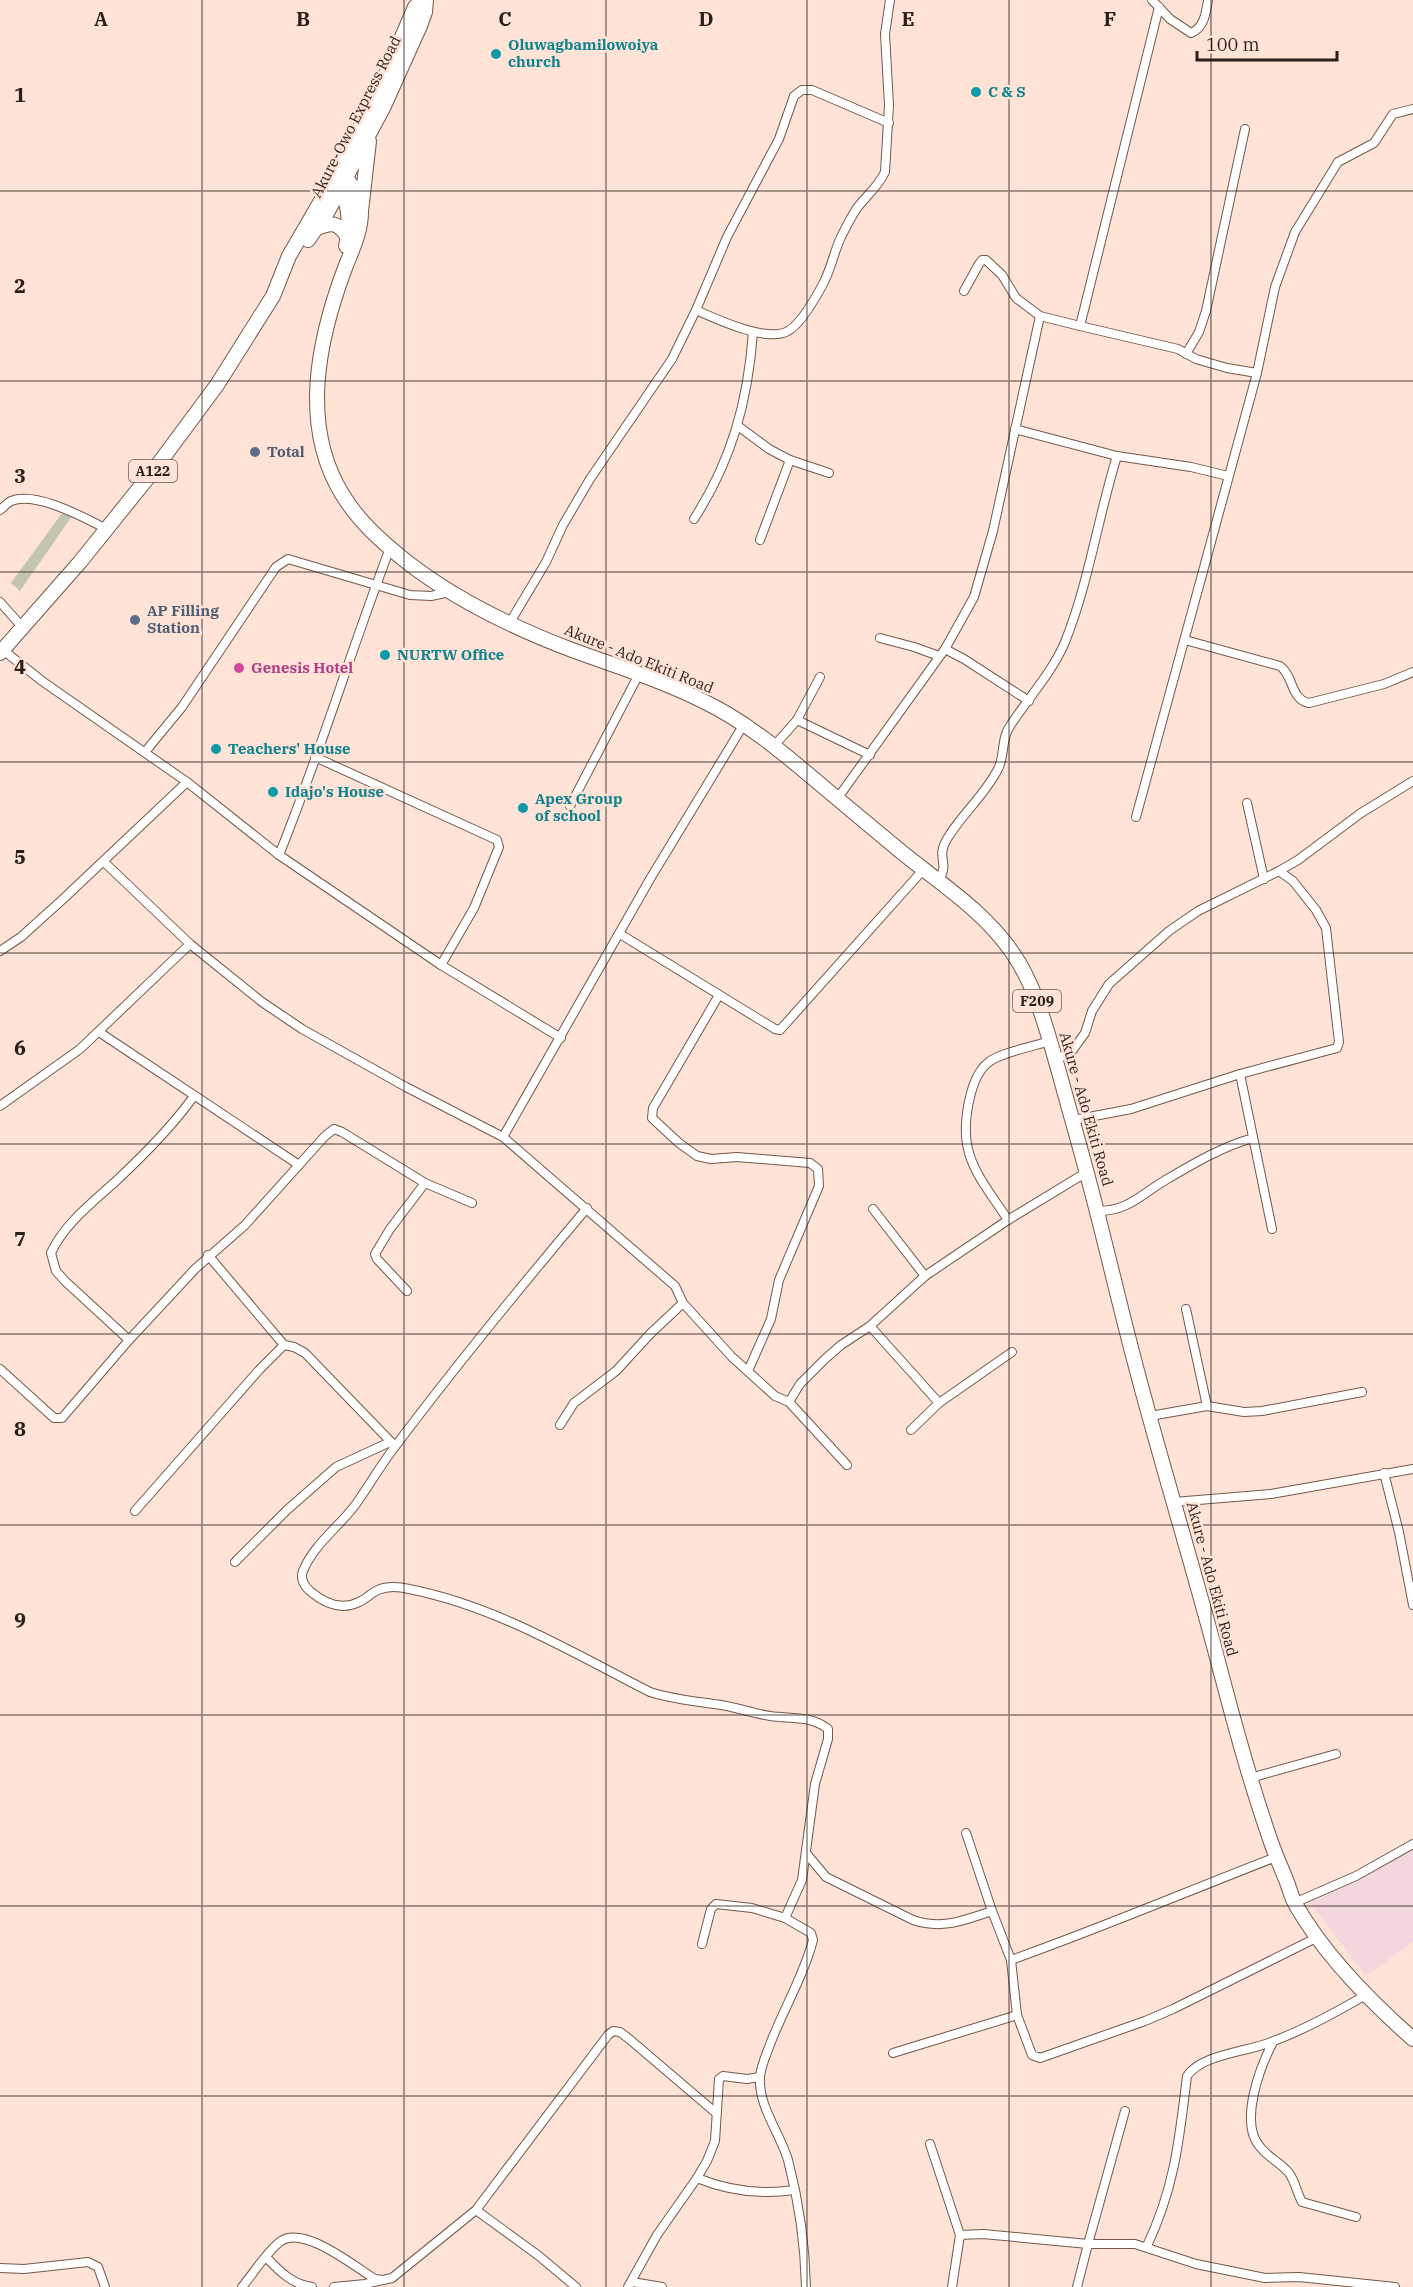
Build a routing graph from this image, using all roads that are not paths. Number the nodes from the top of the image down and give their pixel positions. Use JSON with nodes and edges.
{"nodes":[{"id":1,"x":424,"y":0,"type":"edge"},
{"id":2,"x":890,"y":0,"type":"edge"},
{"id":3,"x":1152,"y":0,"type":"edge"},
{"id":4,"x":1208,"y":0,"type":"edge"},
{"id":5,"x":1159,"y":7,"type":"junction"},
{"id":6,"x":1413,"y":109,"type":"edge"},
{"id":7,"x":889,"y":123,"type":"junction"},
{"id":8,"x":1245,"y":129,"type":"dead end"},
{"id":9,"x":370,"y":132,"type":"junction"},
{"id":10,"x":340,"y":179,"type":"junction"},
{"id":11,"x":361,"y":211,"type":"junction"},
{"id":12,"x":315,"y":229,"type":"junction"},
{"id":13,"x":348,"y":238,"type":"junction"},
{"id":14,"x":347,"y":262,"type":"junction"},
{"id":15,"x":283,"y":272,"type":"junction"},
{"id":16,"x":964,"y":291,"type":"dead end"},
{"id":17,"x":696,"y":310,"type":"junction"},
{"id":18,"x":1040,"y":316,"type":"junction"},
{"id":19,"x":1080,"y":326,"type":"junction"},
{"id":20,"x":753,"y":332,"type":"junction"},
{"id":21,"x":1186,"y":354,"type":"junction"},
{"id":22,"x":1257,"y":373,"type":"junction"},
{"id":23,"x":738,"y":426,"type":"junction"},
{"id":24,"x":1015,"y":429,"type":"junction"},
{"id":25,"x":1117,"y":456,"type":"junction"},
{"id":26,"x":789,"y":460,"type":"junction"},
{"id":27,"x":829,"y":473,"type":"dead end"},
{"id":28,"x":1228,"y":476,"type":"junction"},
{"id":29,"x":0,"y":510,"type":"edge"},
{"id":30,"x":694,"y":519,"type":"dead end"},
{"id":31,"x":107,"y":529,"type":"junction"},
{"id":32,"x":760,"y":540,"type":"dead end"},
{"id":33,"x":390,"y":548,"type":"junction"},
{"id":34,"x":376,"y":585,"type":"junction"},
{"id":35,"x":451,"y":592,"type":"junction"},
{"id":36,"x":0,"y":602,"type":"edge"},
{"id":37,"x":509,"y":624,"type":"junction"},
{"id":38,"x":23,"y":628,"type":"junction"},
{"id":39,"x":880,"y":638,"type":"dead end"},
{"id":40,"x":1185,"y":640,"type":"junction"},
{"id":41,"x":2,"y":651,"type":"edge"},
{"id":42,"x":942,"y":653,"type":"junction"},
{"id":43,"x":1413,"y":672,"type":"edge"},
{"id":44,"x":639,"y":674,"type":"junction"},
{"id":45,"x":820,"y":677,"type":"dead end"},
{"id":46,"x":1029,"y":701,"type":"junction"},
{"id":47,"x":797,"y":720,"type":"junction"},
{"id":48,"x":744,"y":724,"type":"junction"},
{"id":49,"x":774,"y":746,"type":"junction"},
{"id":50,"x":145,"y":752,"type":"junction"},
{"id":51,"x":870,"y":755,"type":"junction"},
{"id":52,"x":315,"y":757,"type":"junction"},
{"id":53,"x":1413,"y":781,"type":"edge"},
{"id":54,"x":187,"y":782,"type":"junction"},
{"id":55,"x":837,"y":799,"type":"junction"},
{"id":56,"x":1247,"y":803,"type":"dead end"},
{"id":57,"x":570,"y":806,"type":"dead end"},
{"id":58,"x":1137,"y":817,"type":"dead end"},
{"id":59,"x":279,"y":855,"type":"junction"},
{"id":60,"x":104,"y":862,"type":"junction"},
{"id":61,"x":923,"y":870,"type":"junction"},
{"id":62,"x":1278,"y":872,"type":"junction"},
{"id":63,"x":1264,"y":879,"type":"junction"},
{"id":64,"x":938,"y":882,"type":"junction"},
{"id":65,"x":621,"y":934,"type":"junction"},
{"id":66,"x":190,"y":944,"type":"junction"},
{"id":67,"x":0,"y":951,"type":"edge"},
{"id":68,"x":441,"y":965,"type":"junction"},
{"id":69,"x":719,"y":995,"type":"junction"},
{"id":70,"x":99,"y":1032,"type":"junction"},
{"id":71,"x":561,"y":1038,"type":"junction"},
{"id":72,"x":1050,"y":1041,"type":"junction"},
{"id":73,"x":1056,"y":1060,"type":"junction"},
{"id":74,"x":1240,"y":1074,"type":"junction"},
{"id":75,"x":194,"y":1096,"type":"junction"},
{"id":76,"x":0,"y":1106,"type":"edge"},
{"id":77,"x":1072,"y":1120,"type":"junction"},
{"id":78,"x":503,"y":1137,"type":"junction"},
{"id":79,"x":1253,"y":1138,"type":"junction"},
{"id":80,"x":299,"y":1165,"type":"junction"},
{"id":81,"x":1087,"y":1172,"type":"junction"},
{"id":82,"x":425,"y":1183,"type":"junction"},
{"id":83,"x":472,"y":1203,"type":"dead end"},
{"id":84,"x":587,"y":1208,"type":"junction"},
{"id":85,"x":873,"y":1209,"type":"dead end"},
{"id":86,"x":1097,"y":1211,"type":"junction"},
{"id":87,"x":1008,"y":1220,"type":"junction"},
{"id":88,"x":1272,"y":1229,"type":"dead end"},
{"id":89,"x":208,"y":1255,"type":"junction"},
{"id":90,"x":925,"y":1276,"type":"junction"},
{"id":91,"x":407,"y":1291,"type":"dead end"},
{"id":92,"x":683,"y":1303,"type":"junction"},
{"id":93,"x":1186,"y":1309,"type":"dead end"},
{"id":94,"x":870,"y":1326,"type":"junction"},
{"id":95,"x":129,"y":1340,"type":"junction"},
{"id":96,"x":284,"y":1345,"type":"junction"},
{"id":97,"x":1012,"y":1352,"type":"dead end"},
{"id":98,"x":0,"y":1370,"type":"edge"},
{"id":99,"x":748,"y":1371,"type":"junction"},
{"id":100,"x":1362,"y":1392,"type":"dead end"},
{"id":101,"x":789,"y":1402,"type":"junction"},
{"id":102,"x":939,"y":1402,"type":"junction"},
{"id":103,"x":1207,"y":1406,"type":"junction"},
{"id":104,"x":1150,"y":1416,"type":"junction"},
{"id":105,"x":560,"y":1425,"type":"dead end"},
{"id":106,"x":911,"y":1430,"type":"dead end"},
{"id":107,"x":393,"y":1444,"type":"junction"},
{"id":108,"x":847,"y":1465,"type":"dead end"},
{"id":109,"x":1413,"y":1468,"type":"edge"},
{"id":110,"x":1384,"y":1473,"type":"junction"},
{"id":111,"x":1174,"y":1502,"type":"junction"},
{"id":112,"x":135,"y":1511,"type":"dead end"},
{"id":113,"x":235,"y":1562,"type":"dead end"},
{"id":114,"x":1413,"y":1605,"type":"edge"},
{"id":115,"x":1336,"y":1754,"type":"dead end"},
{"id":116,"x":1250,"y":1778,"type":"junction"},
{"id":117,"x":966,"y":1833,"type":"dead end"},
{"id":118,"x":1413,"y":1844,"type":"edge"},
{"id":119,"x":806,"y":1853,"type":"junction"},
{"id":120,"x":1276,"y":1857,"type":"junction"},
{"id":121,"x":1294,"y":1903,"type":"junction"},
{"id":122,"x":992,"y":1911,"type":"junction"},
{"id":123,"x":785,"y":1918,"type":"junction"},
{"id":124,"x":1318,"y":1937,"type":"junction"},
{"id":125,"x":702,"y":1944,"type":"dead end"},
{"id":126,"x":1011,"y":1960,"type":"junction"},
{"id":127,"x":1366,"y":1995,"type":"junction"},
{"id":128,"x":1017,"y":2015,"type":"junction"},
{"id":129,"x":1413,"y":2039,"type":"edge"},
{"id":130,"x":1273,"y":2042,"type":"junction"},
{"id":131,"x":893,"y":2053,"type":"dead end"},
{"id":132,"x":760,"y":2077,"type":"junction"},
{"id":133,"x":1125,"y":2110,"type":"dead end"},
{"id":134,"x":717,"y":2113,"type":"junction"},
{"id":135,"x":930,"y":2144,"type":"dead end"},
{"id":136,"x":697,"y":2178,"type":"junction"},
{"id":137,"x":794,"y":2190,"type":"junction"},
{"id":138,"x":476,"y":2210,"type":"junction"},
{"id":139,"x":1356,"y":2217,"type":"dead end"},
{"id":140,"x":960,"y":2235,"type":"junction"},
{"id":141,"x":1088,"y":2244,"type":"junction"},
{"id":142,"x":1147,"y":2246,"type":"junction"},
{"id":143,"x":266,"y":2258,"type":"junction"},
{"id":144,"x":0,"y":2268,"type":"edge"},
{"id":145,"x":387,"y":2281,"type":"junction"},
{"id":146,"x":630,"y":2285,"type":"edge"},
{"id":147,"x":105,"y":2287,"type":"edge"},
{"id":148,"x":242,"y":2287,"type":"edge"},
{"id":149,"x":312,"y":2287,"type":"edge"},
{"id":150,"x":333,"y":2287,"type":"edge"},
{"id":151,"x":576,"y":2287,"type":"edge"},
{"id":152,"x":662,"y":2287,"type":"edge"},
{"id":153,"x":806,"y":2287,"type":"edge"},
{"id":154,"x":951,"y":2287,"type":"edge"},
{"id":155,"x":1077,"y":2287,"type":"edge"},
{"id":156,"x":1395,"y":2287,"type":"edge"}],
"edges":[{"from":1,"to":9,"type":"main road","name":"Akure-Owo Express Road","number":"A122"},
{"from":1,"to":10,"type":"main road","name":"Akure-Owo Express Road","number":"A122"},
{"from":2,"to":7,"type":"street"},
{"from":3,"to":5,"type":"street"},
{"from":4,"to":5,"type":"street"},
{"from":5,"to":19,"type":"street"},
{"from":6,"to":22,"type":"street"},
{"from":7,"to":17,"type":"street"},
{"from":7,"to":20,"type":"street"},
{"from":8,"to":21,"type":"street"},
{"from":9,"to":10,"type":"main road","name":"Akure-Owo Express Road","number":"A122"},
{"from":9,"to":11,"type":"main road","name":"Akure - Ado Ekiti Road"},
{"from":10,"to":11,"type":"main road"},
{"from":10,"to":12,"type":"main road","name":"Akure-Owo Express Road","number":"A122"},
{"from":10,"to":13,"type":"main road","number":"F209"},
{"from":10,"to":15,"type":"main road","name":"Akure-Owo Express Road","number":"A122"},
{"from":11,"to":14,"type":"main road","name":"Akure - Ado Ekiti Road","number":"F209"},
{"from":12,"to":13,"type":"main road"},
{"from":12,"to":15,"type":"main road","name":"Akure-Owo Express Road","number":"A122"},
{"from":13,"to":14,"type":"main road","number":"F209"},
{"from":14,"to":33,"type":"main road","name":"Akure - Ado Ekiti Road","number":"F209"},
{"from":15,"to":31,"type":"main road","name":"Akure-Owo Express Road","number":"A122"},
{"from":16,"to":18,"type":"street"},
{"from":17,"to":20,"type":"street"},
{"from":17,"to":37,"type":"street"},
{"from":18,"to":19,"type":"street"},
{"from":18,"to":24,"type":"street"},
{"from":19,"to":21,"type":"street"},
{"from":20,"to":23,"type":"street"},
{"from":21,"to":22,"type":"street"},
{"from":22,"to":28,"type":"street"},
{"from":23,"to":26,"type":"street"},
{"from":23,"to":30,"type":"street"},
{"from":24,"to":25,"type":"street"},
{"from":24,"to":42,"type":"street"},
{"from":25,"to":28,"type":"street"},
{"from":25,"to":46,"type":"street"},
{"from":26,"to":27,"type":"street"},
{"from":26,"to":32,"type":"street"},
{"from":28,"to":40,"type":"street"},
{"from":29,"to":31,"type":"street"},
{"from":31,"to":38,"type":"main road","name":"Akure-Owo Express Road","number":"A122"},
{"from":33,"to":34,"type":"street"},
{"from":33,"to":35,"type":"main road","name":"Akure - Ado Ekiti Road","number":"F209"},
{"from":34,"to":35,"type":"street"},
{"from":34,"to":50,"type":"street"},
{"from":34,"to":52,"type":"street"},
{"from":35,"to":37,"type":"main road","name":"Akure - Ado Ekiti Road","number":"F209"},
{"from":36,"to":38,"type":"street"},
{"from":37,"to":44,"type":"main road","name":"Akure - Ado Ekiti Road","number":"F209"},
{"from":38,"to":41,"type":"main road","name":"Akure-Owo Express Road","number":"A122"},
{"from":39,"to":42,"type":"street"},
{"from":40,"to":43,"type":"street"},
{"from":40,"to":58,"type":"street"},
{"from":41,"to":50,"type":"street"},
{"from":42,"to":46,"type":"street"},
{"from":42,"to":51,"type":"street"},
{"from":44,"to":48,"type":"main road","name":"Akure - Ado Ekiti Road","number":"F209"},
{"from":44,"to":57,"type":"street"},
{"from":45,"to":47,"type":"street"},
{"from":46,"to":64,"type":"street"},
{"from":47,"to":49,"type":"street"},
{"from":47,"to":51,"type":"street"},
{"from":48,"to":49,"type":"main road","name":"Akure - Ado Ekiti Road","number":"F209"},
{"from":48,"to":65,"type":"street"},
{"from":49,"to":55,"type":"main road","name":"Akure - Ado Ekiti Road","number":"F209"},
{"from":50,"to":54,"type":"street"},
{"from":51,"to":55,"type":"street"},
{"from":52,"to":59,"type":"street"},
{"from":52,"to":68,"type":"street"},
{"from":53,"to":62,"type":"street"},
{"from":54,"to":59,"type":"street"},
{"from":54,"to":60,"type":"street"},
{"from":55,"to":61,"type":"main road","name":"Akure - Ado Ekiti Road","number":"F209"},
{"from":56,"to":63,"type":"street"},
{"from":59,"to":68,"type":"street"},
{"from":60,"to":66,"type":"street"},
{"from":60,"to":67,"type":"street"},
{"from":61,"to":64,"type":"main road","name":"Akure - Ado Ekiti Road","number":"F209"},
{"from":61,"to":69,"type":"street"},
{"from":62,"to":63,"type":"street"},
{"from":62,"to":74,"type":"street"},
{"from":63,"to":73,"type":"street"},
{"from":64,"to":72,"type":"main road","name":"Akure - Ado Ekiti Road","number":"F209"},
{"from":65,"to":69,"type":"street"},
{"from":65,"to":71,"type":"street"},
{"from":66,"to":70,"type":"street"},
{"from":66,"to":78,"type":"street"},
{"from":68,"to":71,"type":"street"},
{"from":69,"to":99,"type":"street"},
{"from":70,"to":75,"type":"street"},
{"from":70,"to":76,"type":"street"},
{"from":71,"to":78,"type":"street"},
{"from":72,"to":73,"type":"main road","name":"Akure - Ado Ekiti Road","number":"F209"},
{"from":72,"to":87,"type":"street"},
{"from":73,"to":77,"type":"main road","name":"Akure - Ado Ekiti Road","number":"F209"},
{"from":74,"to":77,"type":"street"},
{"from":74,"to":79,"type":"street"},
{"from":75,"to":80,"type":"street"},
{"from":75,"to":95,"type":"street"},
{"from":77,"to":81,"type":"main road","name":"Akure - Ado Ekiti Road","number":"F209"},
{"from":78,"to":84,"type":"street"},
{"from":79,"to":86,"type":"street"},
{"from":79,"to":88,"type":"street"},
{"from":80,"to":82,"type":"street"},
{"from":80,"to":89,"type":"street"},
{"from":81,"to":86,"type":"main road","name":"Akure - Ado Ekiti Road","number":"F209"},
{"from":81,"to":87,"type":"street"},
{"from":82,"to":83,"type":"street"},
{"from":82,"to":91,"type":"street"},
{"from":84,"to":92,"type":"street"},
{"from":84,"to":107,"type":"street"},
{"from":85,"to":90,"type":"street"},
{"from":86,"to":104,"type":"main road","name":"Akure - Ado Ekiti Road","number":"F209"},
{"from":87,"to":90,"type":"street"},
{"from":89,"to":95,"type":"street"},
{"from":89,"to":96,"type":"street"},
{"from":90,"to":94,"type":"street"},
{"from":92,"to":99,"type":"street"},
{"from":92,"to":105,"type":"street"},
{"from":93,"to":103,"type":"street"},
{"from":94,"to":101,"type":"street"},
{"from":94,"to":102,"type":"street"},
{"from":95,"to":98,"type":"street"},
{"from":96,"to":107,"type":"street"},
{"from":96,"to":112,"type":"street"},
{"from":97,"to":102,"type":"street"},
{"from":99,"to":101,"type":"street"},
{"from":100,"to":103,"type":"street"},
{"from":101,"to":108,"type":"street"},
{"from":102,"to":106,"type":"street"},
{"from":103,"to":104,"type":"street"},
{"from":104,"to":111,"type":"main road","name":"Akure - Ado Ekiti Road","number":"F209"},
{"from":107,"to":113,"type":"street"},
{"from":107,"to":119,"type":"street"},
{"from":109,"to":110,"type":"street"},
{"from":110,"to":111,"type":"street"},
{"from":110,"to":114,"type":"street"},
{"from":111,"to":116,"type":"main road","name":"Akure - Ado Ekiti Road","number":"F209"},
{"from":115,"to":116,"type":"street"},
{"from":116,"to":120,"type":"main road","name":"Akure - Ado Ekiti Road","number":"F209"},
{"from":117,"to":122,"type":"street"},
{"from":118,"to":121,"type":"street"},
{"from":119,"to":122,"type":"street"},
{"from":119,"to":123,"type":"street"},
{"from":120,"to":121,"type":"main road","name":"Akure - Ado Ekiti Road","number":"F209"},
{"from":120,"to":126,"type":"street"},
{"from":121,"to":124,"type":"main road","name":"Akure - Ado Ekiti Road","number":"F209"},
{"from":122,"to":126,"type":"street"},
{"from":123,"to":125,"type":"street"},
{"from":123,"to":132,"type":"street"},
{"from":124,"to":127,"type":"main road","name":"Akure - Ado Ekiti Road","number":"F209"},
{"from":124,"to":128,"type":"street"},
{"from":126,"to":128,"type":"street"},
{"from":127,"to":129,"type":"main road","name":"Akure - Ado Ekiti Road","number":"F209"},
{"from":127,"to":130,"type":"street"},
{"from":128,"to":131,"type":"street"},
{"from":130,"to":139,"type":"street"},
{"from":130,"to":142,"type":"street"},
{"from":132,"to":134,"type":"street"},
{"from":132,"to":137,"type":"street"},
{"from":133,"to":141,"type":"street"},
{"from":134,"to":136,"type":"street"},
{"from":134,"to":138,"type":"street"},
{"from":135,"to":140,"type":"street"},
{"from":136,"to":137,"type":"street"},
{"from":136,"to":146,"type":"street"},
{"from":137,"to":153,"type":"street"},
{"from":138,"to":145,"type":"street"},
{"from":138,"to":151,"type":"street"},
{"from":140,"to":141,"type":"street"},
{"from":140,"to":154,"type":"street"},
{"from":141,"to":142,"type":"street"},
{"from":141,"to":155,"type":"street"},
{"from":142,"to":156,"type":"street"},
{"from":143,"to":145,"type":"street"},
{"from":143,"to":148,"type":"street"},
{"from":143,"to":149,"type":"street"},
{"from":144,"to":147,"type":"street"},
{"from":145,"to":150,"type":"street"},
{"from":146,"to":152,"type":"street"}]}
